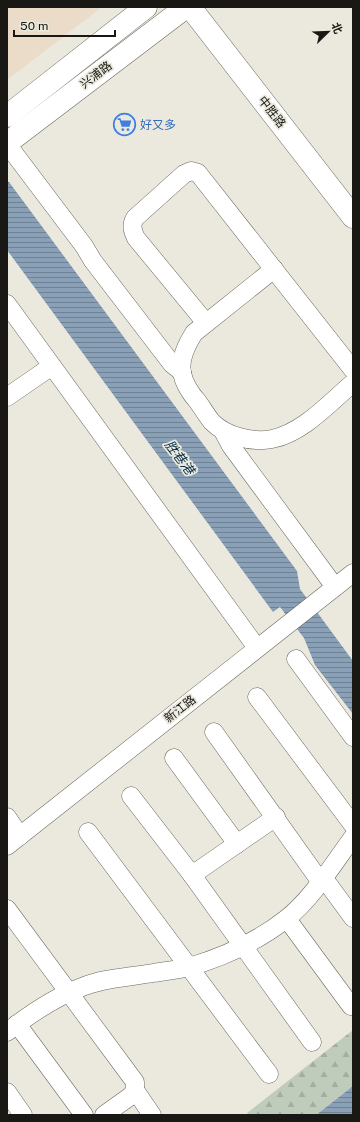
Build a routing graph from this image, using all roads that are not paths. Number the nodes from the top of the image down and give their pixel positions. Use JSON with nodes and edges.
{"nodes":[{"id":1,"x":146,"y":7,"type":"edge"},
{"id":2,"x":186,"y":7,"type":"edge"},
{"id":3,"x":190,"y":7,"type":"edge"},
{"id":4,"x":206,"y":7,"type":"edge"},
{"id":5,"x":7,"y":116,"type":"edge"},
{"id":6,"x":7,"y":144,"type":"edge"},
{"id":7,"x":353,"y":195,"type":"edge"},
{"id":8,"x":353,"y":217,"type":"edge"},
{"id":9,"x":274,"y":269,"type":"junction"},
{"id":10,"x":7,"y":304,"type":"edge"},
{"id":11,"x":206,"y":323,"type":"junction"},
{"id":12,"x":347,"y":349,"type":"edge"},
{"id":13,"x":52,"y":366,"type":"junction"},
{"id":14,"x":353,"y":370,"type":"edge"},
{"id":15,"x":182,"y":372,"type":"junction"},
{"id":16,"x":353,"y":383,"type":"edge"},
{"id":17,"x":7,"y":397,"type":"edge"},
{"id":18,"x":223,"y":431,"type":"junction"},
{"id":19,"x":353,"y":573,"type":"edge"},
{"id":20,"x":335,"y":587,"type":"junction"},
{"id":21,"x":258,"y":648,"type":"junction"},
{"id":22,"x":296,"y":659,"type":"dead end"},
{"id":23,"x":257,"y":698,"type":"dead end"},
{"id":24,"x":214,"y":732,"type":"dead end"},
{"id":25,"x":353,"y":737,"type":"edge"},
{"id":26,"x":174,"y":758,"type":"dead end"},
{"id":27,"x":130,"y":796,"type":"dead end"},
{"id":28,"x":7,"y":817,"type":"edge"},
{"id":29,"x":276,"y":817,"type":"junction"},
{"id":30,"x":353,"y":825,"type":"edge"},
{"id":31,"x":88,"y":832,"type":"dead end"},
{"id":32,"x":353,"y":838,"type":"edge"},
{"id":33,"x":13,"y":841,"type":"edge"},
{"id":34,"x":237,"y":844,"type":"junction"},
{"id":35,"x":192,"y":875,"type":"junction"},
{"id":36,"x":322,"y":879,"type":"junction"},
{"id":37,"x":7,"y":909,"type":"edge"},
{"id":38,"x":353,"y":918,"type":"edge"},
{"id":39,"x":287,"y":919,"type":"junction"},
{"id":40,"x":242,"y":946,"type":"junction"},
{"id":41,"x":188,"y":967,"type":"junction"},
{"id":42,"x":69,"y":993,"type":"junction"},
{"id":43,"x":351,"y":1006,"type":"dead end"},
{"id":44,"x":10,"y":1029,"type":"edge"},
{"id":45,"x":312,"y":1042,"type":"dead end"},
{"id":46,"x":268,"y":1074,"type":"dead end"},
{"id":47,"x":135,"y":1090,"type":"junction"},
{"id":48,"x":7,"y":1092,"type":"edge"},
{"id":49,"x":23,"y":1115,"type":"edge"},
{"id":50,"x":84,"y":1115,"type":"edge"},
{"id":51,"x":104,"y":1115,"type":"edge"},
{"id":52,"x":152,"y":1115,"type":"edge"}],
"edges":[{"from":1,"to":5,"type":"main road","name":"兴浦路"},
{"from":2,"to":6,"type":"main road","name":"兴浦路"},
{"from":3,"to":8,"type":"main road","name":"中胜路"},
{"from":4,"to":7,"type":"main road","name":"中胜路"},
{"from":6,"to":15,"type":"street"},
{"from":9,"to":11,"type":"street"},
{"from":9,"to":11,"type":"street"},
{"from":9,"to":12,"type":"street"},
{"from":10,"to":13,"type":"street"},
{"from":11,"to":15,"type":"street"},
{"from":12,"to":14,"type":"street"},
{"from":13,"to":17,"type":"street"},
{"from":13,"to":21,"type":"street"},
{"from":15,"to":18,"type":"street"},
{"from":16,"to":18,"type":"street"},
{"from":18,"to":20,"type":"street"},
{"from":19,"to":20,"type":"street","name":"新江路"},
{"from":20,"to":21,"type":"street","name":"新江路"},
{"from":21,"to":33,"type":"street","name":"新江路"},
{"from":22,"to":25,"type":"street"},
{"from":23,"to":30,"type":"street"},
{"from":24,"to":29,"type":"street"},
{"from":26,"to":34,"type":"street"},
{"from":27,"to":35,"type":"street"},
{"from":28,"to":33,"type":"street"},
{"from":29,"to":34,"type":"street"},
{"from":29,"to":36,"type":"street"},
{"from":31,"to":41,"type":"street"},
{"from":32,"to":36,"type":"street"},
{"from":34,"to":35,"type":"street"},
{"from":35,"to":40,"type":"street"},
{"from":36,"to":38,"type":"street"},
{"from":36,"to":39,"type":"street"},
{"from":37,"to":42,"type":"street"},
{"from":39,"to":40,"type":"street"},
{"from":39,"to":43,"type":"street"},
{"from":40,"to":41,"type":"street"},
{"from":40,"to":45,"type":"street"},
{"from":41,"to":42,"type":"street"},
{"from":41,"to":46,"type":"street"},
{"from":42,"to":44,"type":"street"},
{"from":42,"to":47,"type":"street"},
{"from":44,"to":50,"type":"street"},
{"from":47,"to":51,"type":"street"},
{"from":47,"to":52,"type":"street"},
{"from":48,"to":49,"type":"street"}]}
